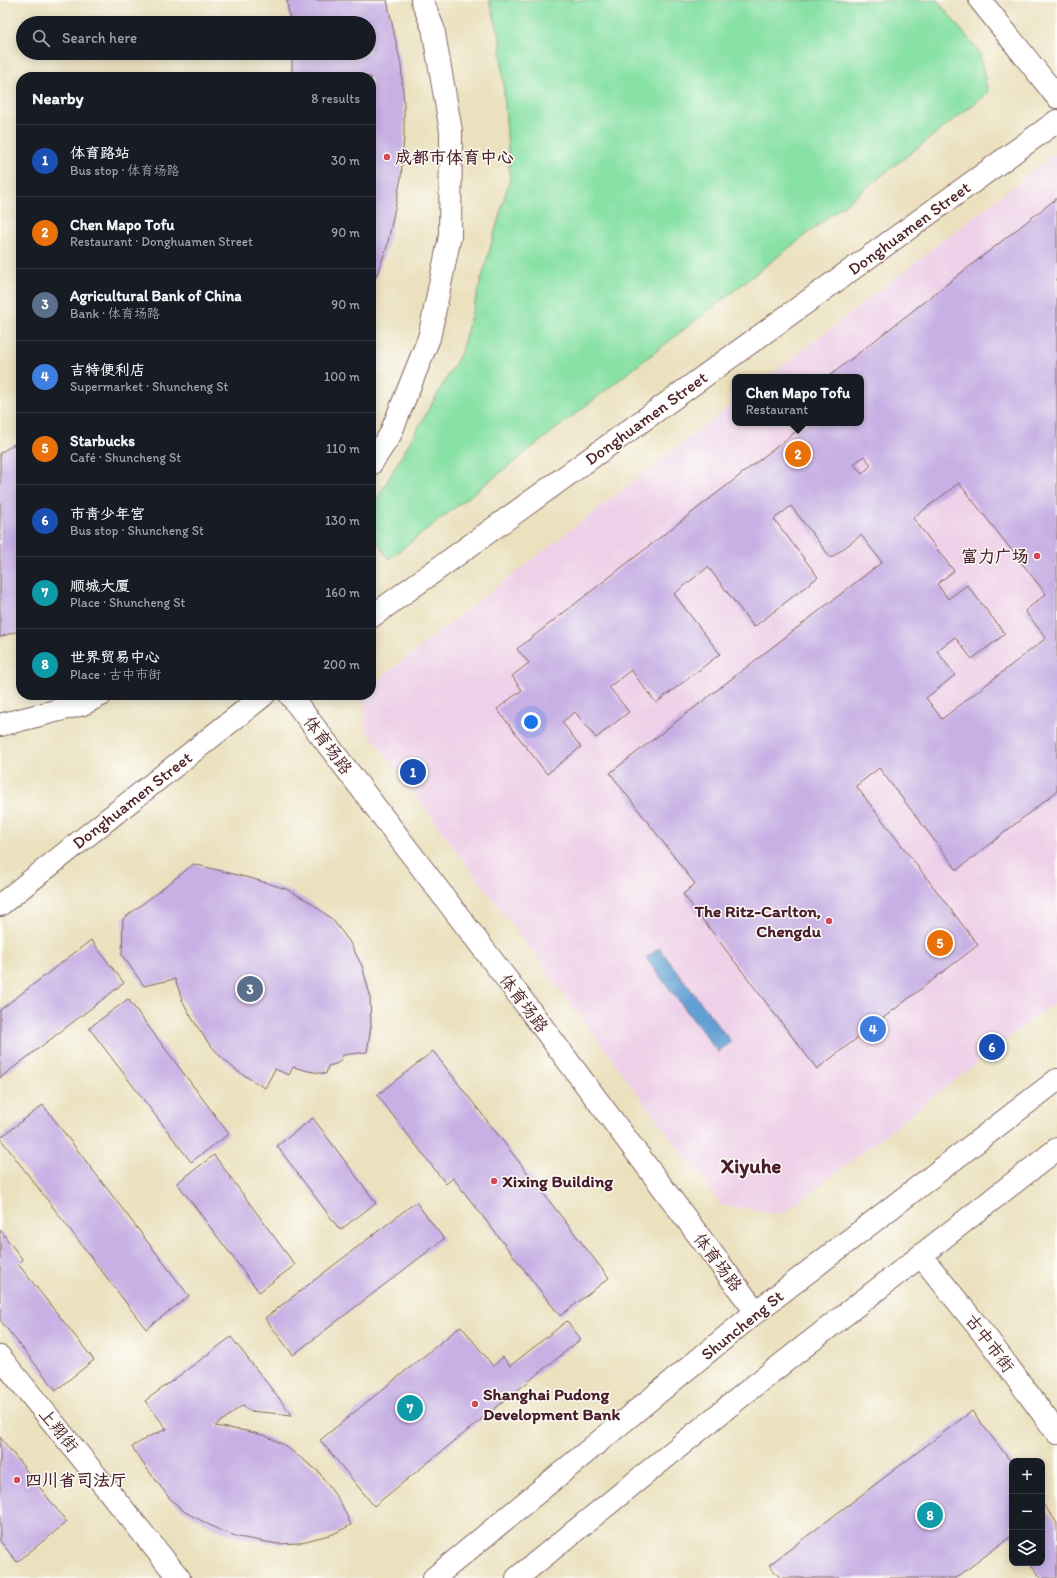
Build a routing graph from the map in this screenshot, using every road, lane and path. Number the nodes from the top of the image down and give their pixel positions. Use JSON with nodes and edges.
{"nodes":[{"id":1,"x":422,"y":0,"type":"edge"},
{"id":2,"x":980,"y":0,"type":"edge"},
{"id":3,"x":1057,"y":97,"type":"edge"},
{"id":4,"x":1057,"y":121,"type":"edge"},
{"id":5,"x":376,"y":456,"type":"edge"},
{"id":6,"x":376,"y":613,"type":"edge"},
{"id":7,"x":91,"y":700,"type":"edge"},
{"id":8,"x":258,"y":700,"type":"edge"},
{"id":9,"x":294,"y":700,"type":"edge"},
{"id":10,"x":0,"y":725,"type":"edge"},
{"id":11,"x":0,"y":905,"type":"edge"},
{"id":12,"x":1057,"y":1080,"type":"edge"},
{"id":13,"x":1057,"y":1149,"type":"edge"},
{"id":14,"x":920,"y":1256,"type":"junction"},
{"id":15,"x":756,"y":1312,"type":"junction"},
{"id":16,"x":0,"y":1357,"type":"edge"},
{"id":17,"x":1057,"y":1433,"type":"edge"},
{"id":18,"x":179,"y":1578,"type":"edge"},
{"id":19,"x":434,"y":1578,"type":"edge"},
{"id":20,"x":517,"y":1578,"type":"edge"}],
"edges":[{"from":1,"to":5,"type":"street"},
{"from":2,"to":3,"type":"street"},
{"from":4,"to":6,"type":"street","name":"Donghuamen Street"},
{"from":7,"to":10,"type":"street"},
{"from":8,"to":11,"type":"street","name":"Donghuamen Street"},
{"from":9,"to":15,"type":"street","name":"体育场路"},
{"from":12,"to":15,"type":"street","name":"Shuncheng St"},
{"from":13,"to":14,"type":"street"},
{"from":14,"to":17,"type":"street","name":"古中市街"},
{"from":14,"to":20,"type":"street"},
{"from":15,"to":19,"type":"street","name":"Shuncheng St"},
{"from":16,"to":18,"type":"street","name":"上翔街"}]}
